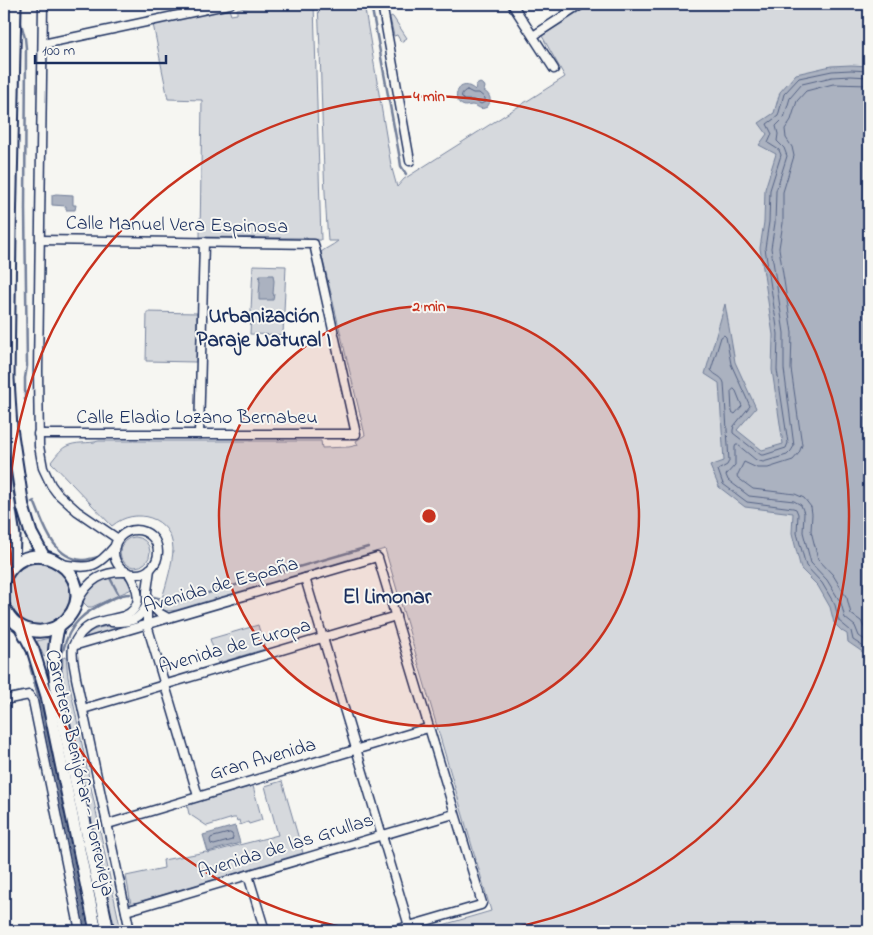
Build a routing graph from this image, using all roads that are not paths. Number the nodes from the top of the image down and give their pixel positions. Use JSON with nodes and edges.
{"nodes":[{"id":1,"x":15,"y":4,"type":"edge"},
{"id":2,"x":43,"y":4,"type":"edge"},
{"id":3,"x":230,"y":4,"type":"edge"},
{"id":4,"x":382,"y":4,"type":"edge"},
{"id":5,"x":512,"y":4,"type":"edge"},
{"id":6,"x":582,"y":4,"type":"edge"},
{"id":7,"x":532,"y":36,"type":"junction"},
{"id":8,"x":43,"y":44,"type":"junction"},
{"id":9,"x":554,"y":69,"type":"dead end"},
{"id":10,"x":410,"y":161,"type":"dead end"},
{"id":11,"x":40,"y":240,"type":"junction"},
{"id":12,"x":204,"y":242,"type":"junction"},
{"id":13,"x":38,"y":434,"type":"junction"},
{"id":14,"x":199,"y":434,"type":"junction"},
{"id":15,"x":356,"y":434,"type":"joint"},
{"id":16,"x":4,"y":471,"type":"edge"},
{"id":17,"x":116,"y":543,"type":"junction"},
{"id":18,"x":44,"y":557,"type":"junction"},
{"id":19,"x":61,"y":564,"type":"junction"},
{"id":20,"x":13,"y":566,"type":"junction"},
{"id":21,"x":150,"y":569,"type":"junction"},
{"id":22,"x":127,"y":573,"type":"junction"},
{"id":23,"x":305,"y":578,"type":"junction"},
{"id":24,"x":4,"y":580,"type":"edge"},
{"id":25,"x":148,"y":602,"type":"junction"},
{"id":26,"x":75,"y":603,"type":"junction"},
{"id":27,"x":5,"y":613,"type":"edge"},
{"id":28,"x":396,"y":616,"type":"junction"},
{"id":29,"x":168,"y":618,"type":"junction"},
{"id":30,"x":102,"y":622,"type":"junction"},
{"id":31,"x":60,"y":625,"type":"junction"},
{"id":32,"x":147,"y":625,"type":"junction"},
{"id":33,"x":20,"y":626,"type":"junction"},
{"id":34,"x":323,"y":638,"type":"junction"},
{"id":35,"x":74,"y":646,"type":"junction"},
{"id":36,"x":165,"y":685,"type":"junction"},
{"id":37,"x":4,"y":700,"type":"edge"},
{"id":38,"x":83,"y":709,"type":"junction"},
{"id":39,"x":428,"y":728,"type":"junction"},
{"id":40,"x":356,"y":750,"type":"junction"},
{"id":41,"x":198,"y":796,"type":"junction"},
{"id":42,"x":454,"y":814,"type":"junction"},
{"id":43,"x":108,"y":824,"type":"junction"},
{"id":44,"x":382,"y":835,"type":"junction"},
{"id":45,"x":248,"y":875,"type":"junction"},
{"id":46,"x":126,"y":911,"type":"junction"},
{"id":47,"x":409,"y":926,"type":"junction"},
{"id":48,"x":80,"y":931,"type":"edge"},
{"id":49,"x":96,"y":931,"type":"edge"},
{"id":50,"x":108,"y":931,"type":"edge"},
{"id":51,"x":130,"y":931,"type":"edge"},
{"id":52,"x":265,"y":931,"type":"edge"},
{"id":53,"x":392,"y":931,"type":"edge"}],
"edges":[{"from":1,"to":18,"type":"main road"},
{"from":2,"to":8,"type":"street"},
{"from":3,"to":8,"type":"street"},
{"from":4,"to":10,"type":"street"},
{"from":5,"to":7,"type":"street"},
{"from":6,"to":7,"type":"street"},
{"from":7,"to":9,"type":"street"},
{"from":8,"to":11,"type":"street"},
{"from":11,"to":12,"type":"street","name":"Calle Manuel Vera Espinosa"},
{"from":11,"to":13,"type":"street"},
{"from":12,"to":14,"type":"street"},
{"from":12,"to":15,"type":"street","name":"Calle Manuel Vera Espinosa"},
{"from":13,"to":14,"type":"street","name":"Calle Eladio Lozano Bernabeu"},
{"from":13,"to":17,"type":"street"},
{"from":14,"to":15,"type":"street","name":"Calle Eladio Lozano Bernabeu"},
{"from":16,"to":20,"type":"main road"},
{"from":17,"to":19,"type":"street"},
{"from":17,"to":21,"type":"street"},
{"from":17,"to":22,"type":"street"},
{"from":18,"to":19,"type":"main road"},
{"from":18,"to":20,"type":"main road"},
{"from":19,"to":26,"type":"main road"},
{"from":20,"to":24,"type":"main road"},
{"from":21,"to":22,"type":"street"},
{"from":21,"to":25,"type":"street"},
{"from":22,"to":26,"type":"street"},
{"from":22,"to":30,"type":"street"},
{"from":23,"to":28,"type":"street","name":"Avenida de España"},
{"from":23,"to":29,"type":"street","name":"Avenida de España"},
{"from":23,"to":34,"type":"street"},
{"from":25,"to":29,"type":"street"},
{"from":25,"to":30,"type":"street"},
{"from":25,"to":32,"type":"street"},
{"from":26,"to":31,"type":"main road"},
{"from":27,"to":33,"type":"main road"},
{"from":28,"to":34,"type":"street","name":"Avenida de Europa"},
{"from":28,"to":39,"type":"street"},
{"from":29,"to":32,"type":"street","name":"Avenida de España"},
{"from":30,"to":35,"type":"street"},
{"from":31,"to":33,"type":"main road"},
{"from":31,"to":50,"type":"main road","name":"Carretera Benijófar - Torrevieja"},
{"from":32,"to":35,"type":"street","name":"Avenida de España"},
{"from":32,"to":36,"type":"street"},
{"from":33,"to":49,"type":"main road","name":"Carretera Benijófar - Torrevieja"},
{"from":34,"to":36,"type":"street","name":"Avenida de Europa"},
{"from":34,"to":40,"type":"street"},
{"from":35,"to":38,"type":"street"},
{"from":36,"to":38,"type":"street","name":"Avenida de Europa"},
{"from":36,"to":41,"type":"street"},
{"from":37,"to":48,"type":"street"},
{"from":38,"to":43,"type":"street"},
{"from":39,"to":40,"type":"street","name":"Gran Avenida"},
{"from":39,"to":42,"type":"street"},
{"from":40,"to":41,"type":"street","name":"Gran Avenida"},
{"from":40,"to":44,"type":"street"},
{"from":41,"to":43,"type":"street","name":"Gran Avenida"},
{"from":42,"to":44,"type":"street","name":"Avenida de las Grullas"},
{"from":42,"to":47,"type":"street"},
{"from":43,"to":46,"type":"street"},
{"from":44,"to":45,"type":"street","name":"Avenida de las Grullas"},
{"from":44,"to":47,"type":"street"},
{"from":45,"to":46,"type":"street","name":"Avenida de las Grullas"},
{"from":45,"to":52,"type":"street"},
{"from":46,"to":51,"type":"street"},
{"from":47,"to":53,"type":"street"}]}
